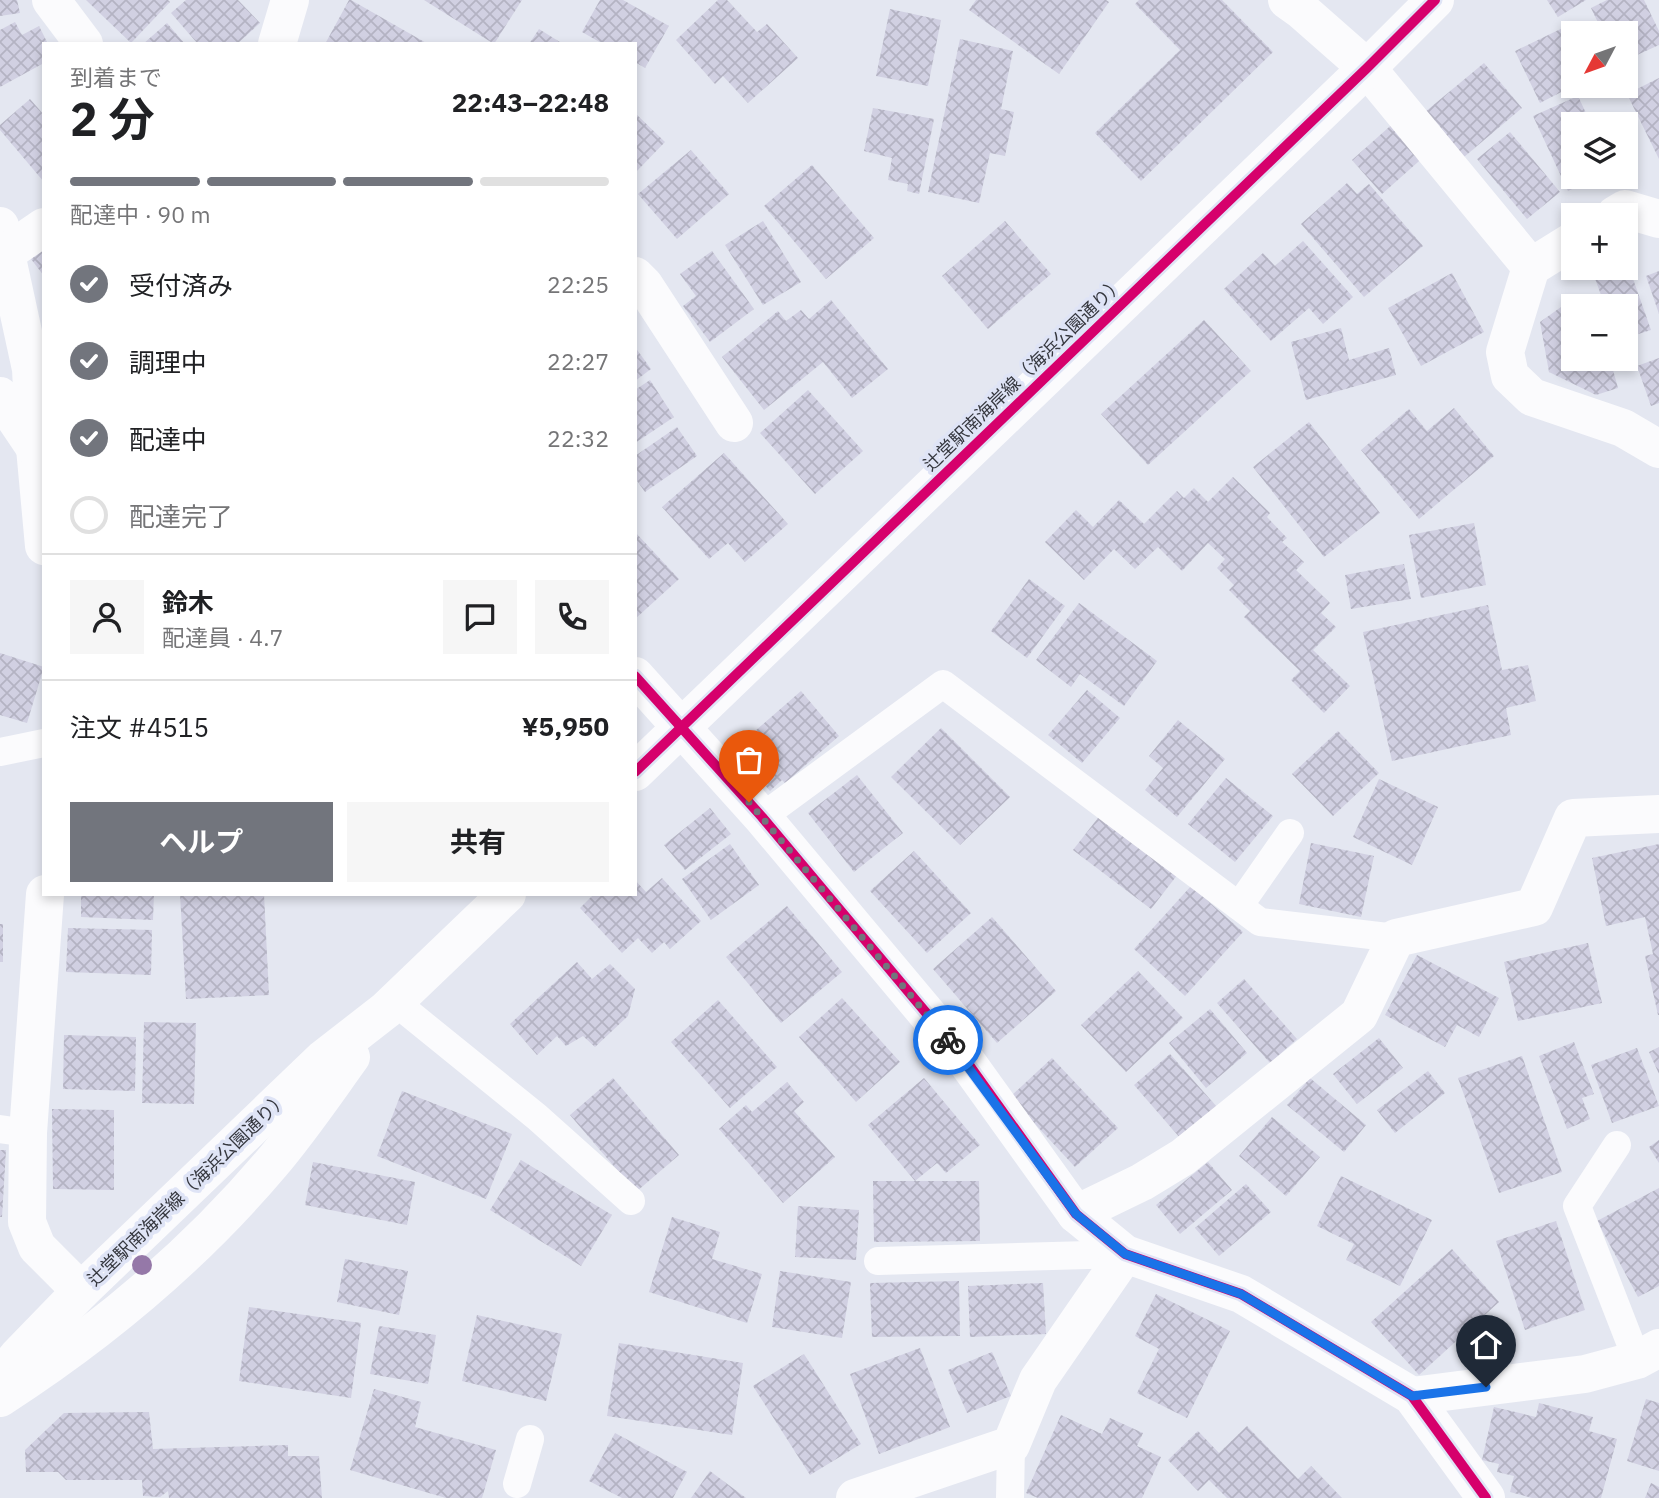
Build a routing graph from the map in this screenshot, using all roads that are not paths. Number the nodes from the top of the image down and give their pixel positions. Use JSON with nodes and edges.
{"nodes":[{"id":1,"x":290,"y":0,"type":"edge"},
{"id":2,"x":1287,"y":0,"type":"edge"},
{"id":3,"x":1435,"y":0,"type":"edge"},
{"id":4,"x":55,"y":2,"type":"edge"},
{"id":5,"x":84,"y":42,"type":"edge"},
{"id":6,"x":278,"y":42,"type":"edge"},
{"id":7,"x":1367,"y":68,"type":"junction"},
{"id":8,"x":1638,"y":213,"type":"edge"},
{"id":9,"x":1659,"y":219,"type":"edge"},
{"id":10,"x":42,"y":228,"type":"edge"},
{"id":11,"x":3,"y":240,"type":"edge"},
{"id":12,"x":1561,"y":248,"type":"edge"},
{"id":13,"x":1531,"y":267,"type":"junction"},
{"id":14,"x":637,"y":278,"type":"edge"},
{"id":15,"x":0,"y":396,"type":"edge"},
{"id":16,"x":734,"y":423,"type":"dead end"},
{"id":17,"x":35,"y":448,"type":"junction"},
{"id":18,"x":1659,"y":449,"type":"edge"},
{"id":19,"x":42,"y":524,"type":"edge"},
{"id":20,"x":637,"y":678,"type":"edge"},
{"id":21,"x":682,"y":727,"type":"junction"},
{"id":22,"x":42,"y":743,"type":"edge"},
{"id":23,"x":0,"y":752,"type":"edge"},
{"id":24,"x":637,"y":770,"type":"edge"},
{"id":25,"x":1659,"y":814,"type":"edge"},
{"id":26,"x":762,"y":817,"type":"junction"},
{"id":27,"x":1290,"y":833,"type":"dead end"},
{"id":28,"x":45,"y":896,"type":"edge"},
{"id":29,"x":505,"y":896,"type":"edge"},
{"id":30,"x":1239,"y":906,"type":"junction"},
{"id":31,"x":1396,"y":938,"type":"junction"},
{"id":32,"x":391,"y":1006,"type":"junction"},
{"id":33,"x":14,"y":1131,"type":"edge"},
{"id":34,"x":1617,"y":1145,"type":"dead end"},
{"id":35,"x":631,"y":1201,"type":"dead end"},
{"id":36,"x":1076,"y":1214,"type":"junction"},
{"id":37,"x":1125,"y":1254,"type":"junction"},
{"id":38,"x":878,"y":1261,"type":"dead end"},
{"id":39,"x":80,"y":1292,"type":"junction"},
{"id":40,"x":1648,"y":1354,"type":"edge"},
{"id":41,"x":0,"y":1378,"type":"edge"},
{"id":42,"x":1412,"y":1396,"type":"junction"},
{"id":43,"x":0,"y":1398,"type":"edge"},
{"id":44,"x":530,"y":1439,"type":"dead end"},
{"id":45,"x":1012,"y":1445,"type":"junction"},
{"id":46,"x":520,"y":1493,"type":"edge"},
{"id":47,"x":855,"y":1498,"type":"edge"},
{"id":48,"x":1010,"y":1498,"type":"edge"},
{"id":49,"x":1486,"y":1498,"type":"edge"}],
"edges":[{"from":1,"to":6,"type":"street"},
{"from":2,"to":7,"type":"street"},
{"from":3,"to":7,"type":"street","name":"辻堂駅南海岸線（海浜公園通り）"},
{"from":4,"to":5,"type":"street"},
{"from":7,"to":13,"type":"street"},
{"from":7,"to":21,"type":"street","name":"辻堂駅南海岸線（海浜公園通り）"},
{"from":8,"to":9,"type":"street"},
{"from":10,"to":11,"type":"street"},
{"from":11,"to":17,"type":"street"},
{"from":12,"to":13,"type":"street"},
{"from":13,"to":18,"type":"street"},
{"from":14,"to":16,"type":"street"},
{"from":15,"to":17,"type":"street"},
{"from":17,"to":19,"type":"street"},
{"from":20,"to":21,"type":"street"},
{"from":21,"to":24,"type":"street","name":"辻堂駅南海岸線（海浜公園通り）"},
{"from":21,"to":26,"type":"street"},
{"from":22,"to":23,"type":"lane"},
{"from":25,"to":31,"type":"street"},
{"from":26,"to":30,"type":"lane"},
{"from":26,"to":36,"type":"street"},
{"from":27,"to":30,"type":"lane"},
{"from":28,"to":33,"type":"street"},
{"from":29,"to":32,"type":"street","name":"辻堂駅南海岸線（海浜公園通り）"},
{"from":30,"to":31,"type":"lane"},
{"from":31,"to":36,"type":"street"},
{"from":32,"to":35,"type":"lane"},
{"from":32,"to":39,"type":"street","name":"辻堂駅南海岸線（海浜公園通り）"},
{"from":32,"to":43,"type":"street","name":"辻堂駅南海岸線（海浜公園通り）"},
{"from":33,"to":39,"type":"street"},
{"from":34,"to":40,"type":"lane"},
{"from":36,"to":37,"type":"street"},
{"from":37,"to":38,"type":"lane"},
{"from":37,"to":42,"type":"street"},
{"from":37,"to":45,"type":"street"},
{"from":39,"to":41,"type":"street","name":"辻堂駅南海岸線（海浜公園通り）"},
{"from":40,"to":42,"type":"street"},
{"from":42,"to":49,"type":"street"},
{"from":44,"to":46,"type":"lane"},
{"from":45,"to":47,"type":"street"},
{"from":45,"to":48,"type":"lane"}]}
